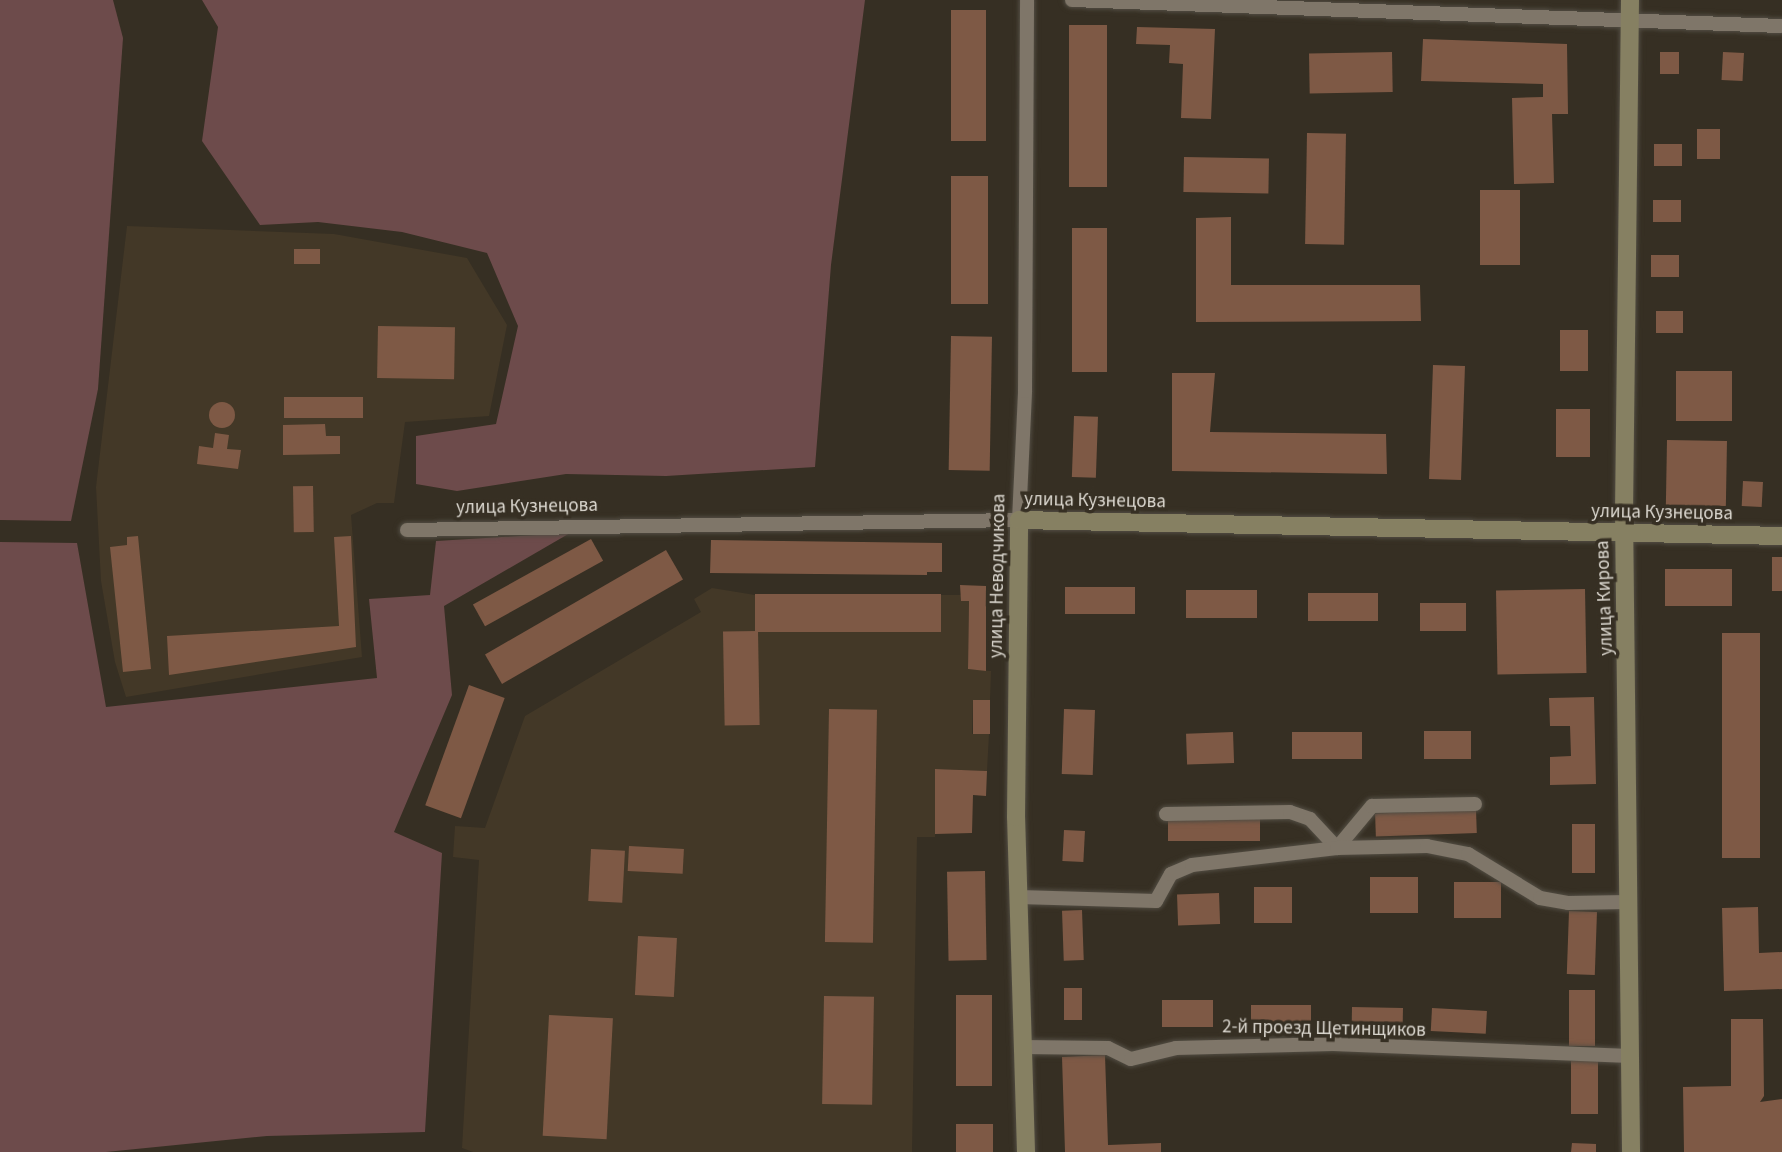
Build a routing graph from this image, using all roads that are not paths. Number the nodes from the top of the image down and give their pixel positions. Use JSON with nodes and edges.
{"nodes":[{"id":1,"x":1027,"y":0,"type":"edge"},
{"id":2,"x":1072,"y":0,"type":"edge"},
{"id":3,"x":1420,"y":5,"type":"edge"},
{"id":4,"x":1630,"y":9,"type":"edge"},
{"id":5,"x":1782,"y":26,"type":"edge"},
{"id":6,"x":1019,"y":520,"type":"junction"},
{"id":7,"x":407,"y":530,"type":"dead end"},
{"id":8,"x":1624,"y":534,"type":"junction"},
{"id":9,"x":1782,"y":536,"type":"edge"},
{"id":10,"x":1475,"y":804,"type":"dead end"},
{"id":11,"x":1167,"y":814,"type":"dead end"},
{"id":12,"x":1337,"y":848,"type":"junction"},
{"id":13,"x":1019,"y":897,"type":"junction"},
{"id":14,"x":1628,"y":902,"type":"junction"},
{"id":15,"x":1022,"y":1047,"type":"junction"},
{"id":16,"x":1630,"y":1056,"type":"junction"},
{"id":17,"x":1026,"y":1152,"type":"edge"},
{"id":18,"x":1631,"y":1152,"type":"edge"}],
"edges":[{"from":1,"to":6,"type":"street","name":"улица Неводчикова"},
{"from":2,"to":3,"type":"street"},
{"from":3,"to":4,"type":"street"},
{"from":4,"to":5,"type":"street"},
{"from":4,"to":8,"type":"main road","name":"улица Кирова"},
{"from":6,"to":7,"type":"street","name":"улица Кузнецова"},
{"from":6,"to":8,"type":"main road","name":"улица Кузнецова"},
{"from":6,"to":13,"type":"main road","name":"улица Неводчикова"},
{"from":8,"to":9,"type":"main road","name":"улица Кузнецова"},
{"from":8,"to":14,"type":"main road","name":"улица Кирова"},
{"from":10,"to":12,"type":"street"},
{"from":11,"to":12,"type":"street"},
{"from":12,"to":13,"type":"street"},
{"from":12,"to":14,"type":"street"},
{"from":13,"to":15,"type":"main road","name":"улица Неводчикова"},
{"from":14,"to":16,"type":"main road","name":"улица Кирова"},
{"from":15,"to":16,"type":"street","name":"2-й проезд Щетинщиков"},
{"from":15,"to":17,"type":"main road","name":"улица Неводчикова"},
{"from":16,"to":18,"type":"main road","name":"улица Кирова"}]}
